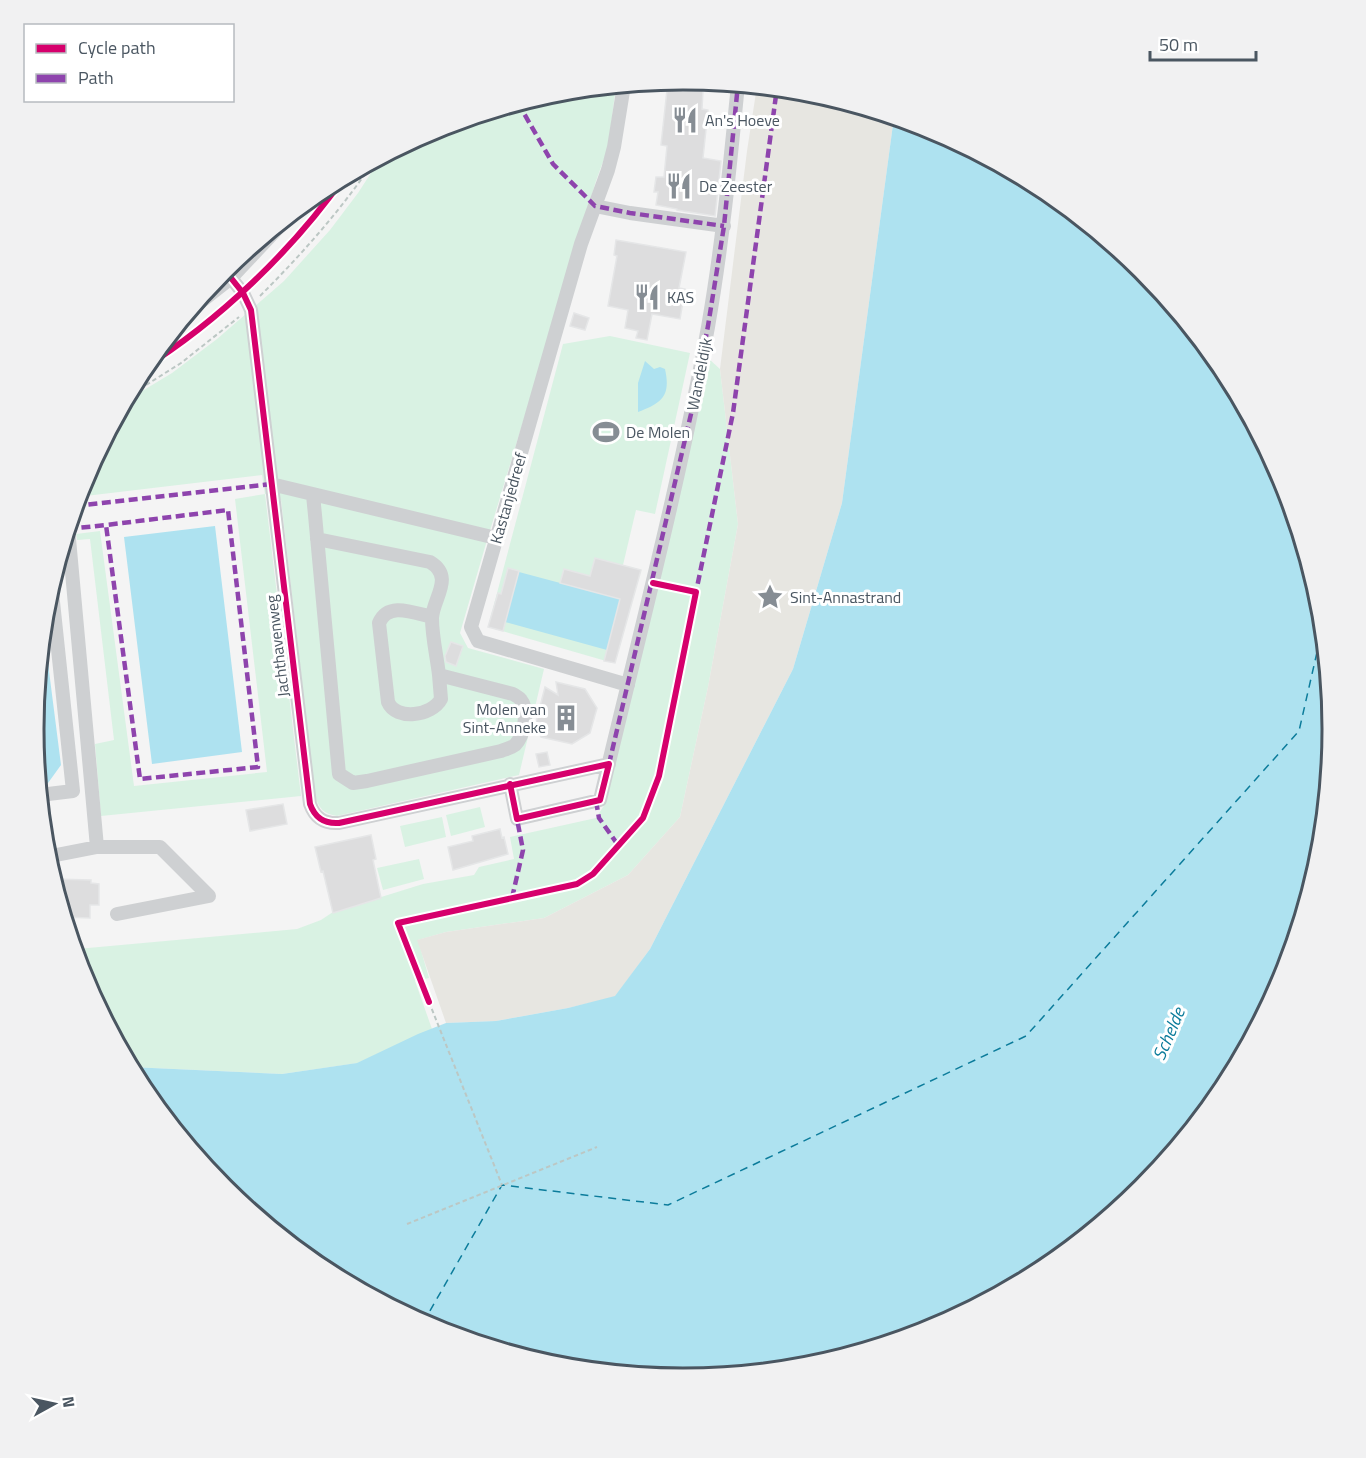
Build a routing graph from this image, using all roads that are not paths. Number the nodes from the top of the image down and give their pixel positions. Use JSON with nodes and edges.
{"nodes":[{"id":1,"x":737,"y":92,"type":"edge"},
{"id":2,"x":623,"y":93,"type":"edge"},
{"id":3,"x":595,"y":206,"type":"junction"},
{"id":4,"x":724,"y":226,"type":"junction"},
{"id":5,"x":241,"y":267,"type":"edge"},
{"id":6,"x":231,"y":278,"type":"junction"},
{"id":7,"x":227,"y":281,"type":"edge"},
{"id":8,"x":271,"y":484,"type":"junction"},
{"id":9,"x":313,"y":495,"type":"junction"},
{"id":10,"x":317,"y":538,"type":"junction"},
{"id":11,"x":496,"y":538,"type":"junction"},
{"id":12,"x":70,"y":547,"type":"edge"},
{"id":13,"x":54,"y":614,"type":"edge"},
{"id":14,"x":432,"y":617,"type":"junction"},
{"id":15,"x":439,"y":675,"type":"junction"},
{"id":16,"x":628,"y":685,"type":"junction"},
{"id":17,"x":609,"y":764,"type":"junction"},
{"id":18,"x":510,"y":784,"type":"junction"},
{"id":19,"x":92,"y":790,"type":"junction"},
{"id":20,"x":73,"y":791,"type":"junction"},
{"id":21,"x":47,"y":794,"type":"edge"},
{"id":22,"x":97,"y":847,"type":"junction"},
{"id":23,"x":56,"y":855,"type":"edge"},
{"id":24,"x":117,"y":914,"type":"dead end"}],
"edges":[{"from":1,"to":4,"type":"street","name":"Wandeldijk"},
{"from":2,"to":3,"type":"street","name":"Kastanjedreef"},
{"from":3,"to":4,"type":"street"},
{"from":3,"to":11,"type":"street","name":"Kastanjedreef"},
{"from":4,"to":16,"type":"street","name":"Wandeldijk"},
{"from":5,"to":6,"type":"street"},
{"from":6,"to":7,"type":"street"},
{"from":6,"to":8,"type":"street","name":"Jachthavenweg"},
{"from":8,"to":9,"type":"street"},
{"from":8,"to":18,"type":"street","name":"Jachthavenweg"},
{"from":9,"to":10,"type":"street"},
{"from":9,"to":11,"type":"street"},
{"from":10,"to":14,"type":"street"},
{"from":10,"to":15,"type":"street"},
{"from":11,"to":16,"type":"street","name":"Kastanjedreef"},
{"from":12,"to":19,"type":"street"},
{"from":13,"to":20,"type":"street"},
{"from":14,"to":15,"type":"street"},
{"from":14,"to":15,"type":"street"},
{"from":16,"to":17,"type":"street","name":"Wandeldijk"},
{"from":17,"to":18,"type":"street","name":"Jachthavenweg"},
{"from":17,"to":18,"type":"street"},
{"from":19,"to":20,"type":"street"},
{"from":19,"to":22,"type":"street"},
{"from":20,"to":21,"type":"street"},
{"from":22,"to":23,"type":"street"},
{"from":22,"to":24,"type":"street"}]}
